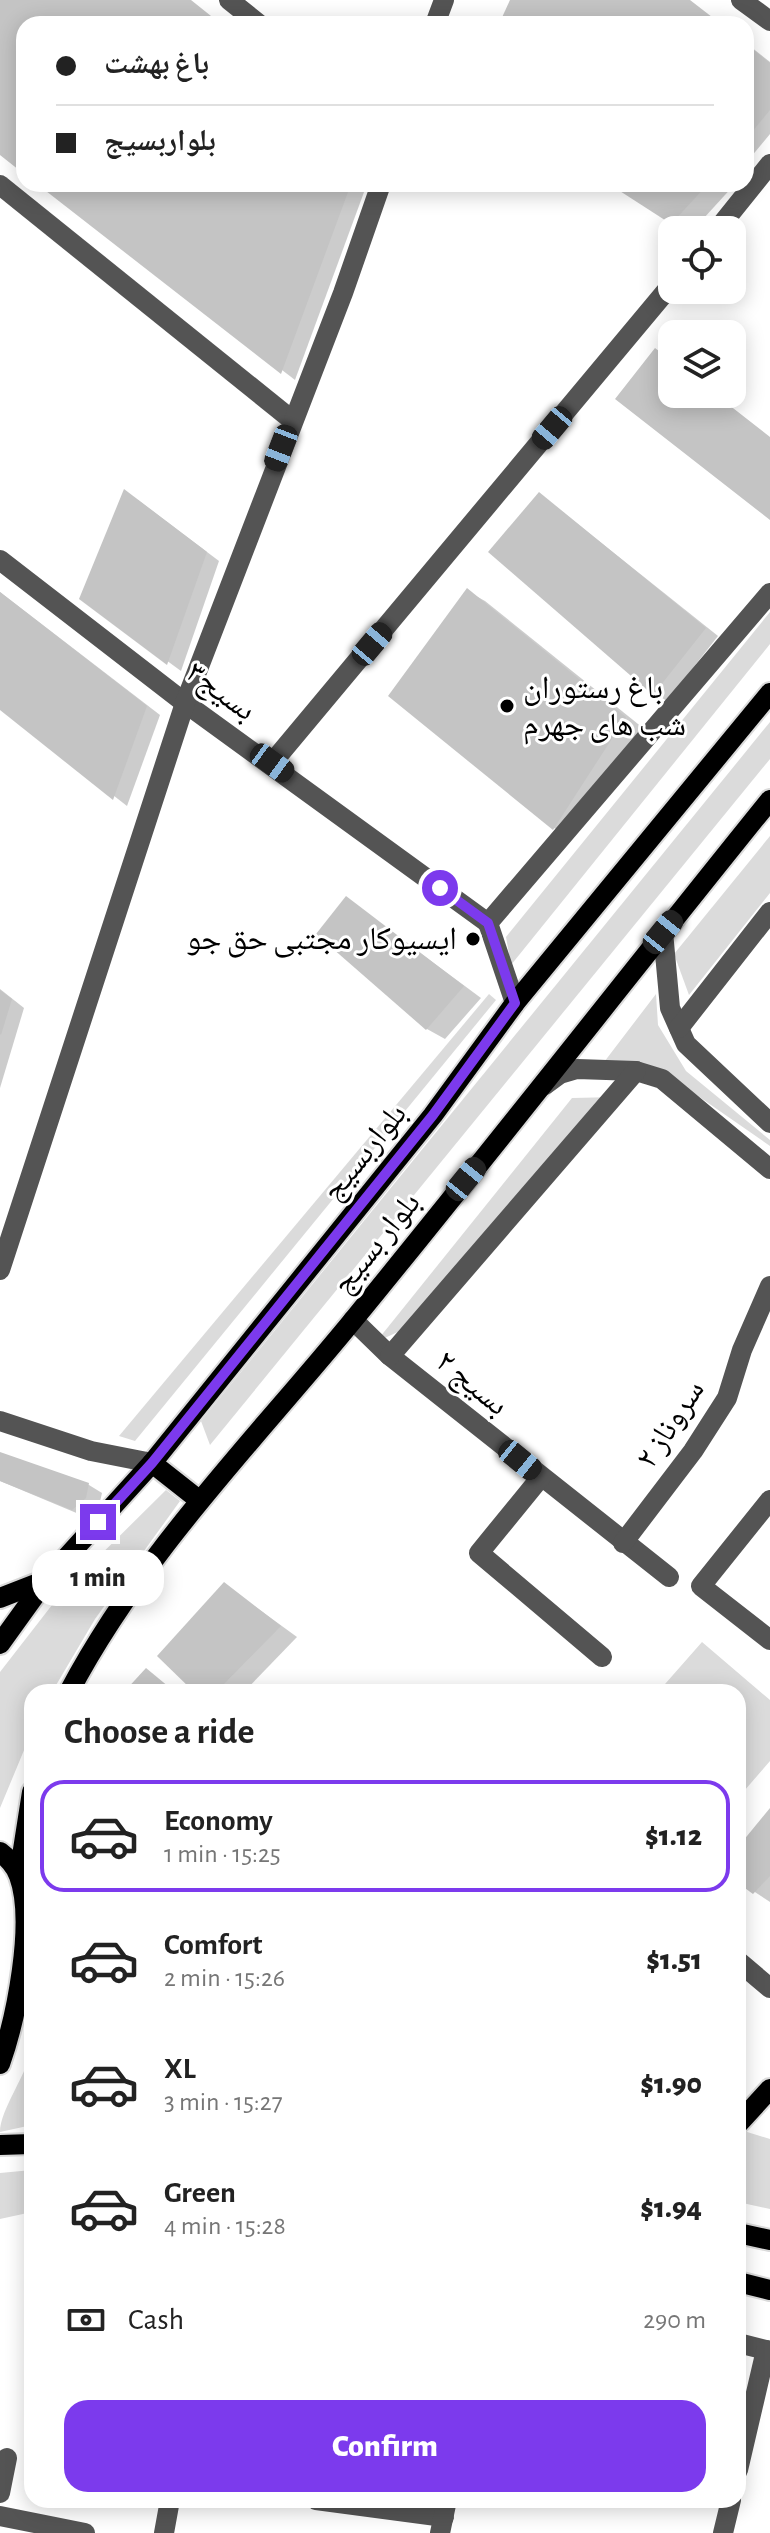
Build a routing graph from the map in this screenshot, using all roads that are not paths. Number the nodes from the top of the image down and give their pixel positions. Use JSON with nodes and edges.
{"nodes":[{"id":1,"x":229,"y":0,"type":"edge"},
{"id":2,"x":741,"y":0,"type":"edge"},
{"id":3,"x":249,"y":16,"type":"edge"},
{"id":4,"x":770,"y":21,"type":"edge"},
{"id":5,"x":770,"y":164,"type":"edge"},
{"id":6,"x":754,"y":184,"type":"edge"},
{"id":7,"x":0,"y":185,"type":"edge"},
{"id":8,"x":378,"y":192,"type":"edge"},
{"id":9,"x":748,"y":192,"type":"edge"},
{"id":10,"x":728,"y":216,"type":"edge"},
{"id":11,"x":658,"y":301,"type":"edge"},
{"id":12,"x":292,"y":420,"type":"junction"},
{"id":13,"x":0,"y":560,"type":"edge"},
{"id":14,"x":770,"y":593,"type":"edge"},
{"id":15,"x":770,"y":693,"type":"edge"},
{"id":16,"x":185,"y":703,"type":"junction"},
{"id":17,"x":272,"y":763,"type":"junction"},
{"id":18,"x":770,"y":800,"type":"edge"},
{"id":19,"x":488,"y":923,"type":"junction"},
{"id":20,"x":766,"y":924,"type":"edge"},
{"id":21,"x":663,"y":932,"type":"junction"},
{"id":22,"x":515,"y":1003,"type":"junction"},
{"id":23,"x":679,"y":1028,"type":"junction"},
{"id":24,"x":636,"y":1071,"type":"junction"},
{"id":25,"x":530,"y":1098,"type":"junction"},
{"id":26,"x":770,"y":1123,"type":"edge"},
{"id":27,"x":770,"y":1169,"type":"edge"},
{"id":28,"x":0,"y":1270,"type":"edge"},
{"id":29,"x":770,"y":1286,"type":"edge"},
{"id":30,"x":353,"y":1320,"type":"junction"},
{"id":31,"x":390,"y":1356,"type":"junction"},
{"id":32,"x":0,"y":1421,"type":"edge"},
{"id":33,"x":152,"y":1463,"type":"junction"},
{"id":34,"x":541,"y":1477,"type":"junction"},
{"id":35,"x":199,"y":1500,"type":"junction"},
{"id":36,"x":770,"y":1500,"type":"edge"},
{"id":37,"x":623,"y":1543,"type":"junction"},
{"id":38,"x":669,"y":1577,"type":"dead end"},
{"id":39,"x":46,"y":1580,"type":"junction"},
{"id":40,"x":0,"y":1598,"type":"edge"},
{"id":41,"x":770,"y":1640,"type":"edge"},
{"id":42,"x":0,"y":1644,"type":"edge"},
{"id":43,"x":602,"y":1657,"type":"dead end"},
{"id":44,"x":73,"y":1684,"type":"edge"},
{"id":45,"x":24,"y":1843,"type":"edge"},
{"id":46,"x":0,"y":1852,"type":"edge"},
{"id":47,"x":19,"y":1875,"type":"junction"},
{"id":48,"x":24,"y":1914,"type":"edge"},
{"id":49,"x":746,"y":1968,"type":"edge"},
{"id":50,"x":24,"y":1986,"type":"edge"},
{"id":51,"x":770,"y":1988,"type":"edge"},
{"id":52,"x":0,"y":2064,"type":"edge"},
{"id":53,"x":766,"y":2101,"type":"edge"},
{"id":54,"x":746,"y":2117,"type":"edge"},
{"id":55,"x":24,"y":2144,"type":"edge"},
{"id":56,"x":0,"y":2145,"type":"edge"},
{"id":57,"x":746,"y":2235,"type":"edge"},
{"id":58,"x":770,"y":2240,"type":"edge"},
{"id":59,"x":746,"y":2284,"type":"edge"},
{"id":60,"x":770,"y":2290,"type":"edge"},
{"id":61,"x":746,"y":2345,"type":"edge"},
{"id":62,"x":768,"y":2351,"type":"edge"},
{"id":63,"x":746,"y":2438,"type":"edge"},
{"id":64,"x":7,"y":2458,"type":"dead end"},
{"id":65,"x":0,"y":2493,"type":"edge"},
{"id":66,"x":169,"y":2508,"type":"edge"},
{"id":67,"x":376,"y":2508,"type":"edge"},
{"id":68,"x":729,"y":2508,"type":"edge"},
{"id":69,"x":0,"y":2516,"type":"edge"},
{"id":70,"x":444,"y":2517,"type":"edge"},
{"id":71,"x":85,"y":2533,"type":"edge"},
{"id":72,"x":164,"y":2533,"type":"edge"},
{"id":73,"x":723,"y":2533,"type":"edge"}],
"edges":[{"from":1,"to":3,"type":"street"},
{"from":2,"to":4,"type":"street"},
{"from":5,"to":6,"type":"street"},
{"from":7,"to":12,"type":"street"},
{"from":8,"to":12,"type":"street"},
{"from":9,"to":10,"type":"street"},
{"from":11,"to":17,"type":"street"},
{"from":12,"to":16,"type":"street"},
{"from":13,"to":16,"type":"street","name":"بسیج۳"},
{"from":14,"to":19,"type":"street"},
{"from":15,"to":22,"type":"main road","name":"بلواربسیج"},
{"from":16,"to":17,"type":"street","name":"بسیج۳"},
{"from":16,"to":28,"type":"street"},
{"from":17,"to":19,"type":"street","name":"بسیج۳"},
{"from":18,"to":21,"type":"main road","name":"بلوار بسیج"},
{"from":19,"to":22,"type":"street"},
{"from":20,"to":23,"type":"street"},
{"from":21,"to":23,"type":"street"},
{"from":21,"to":25,"type":"main road","name":"بلوار بسیج"},
{"from":22,"to":33,"type":"main road","name":"بلواربسیج"},
{"from":23,"to":26,"type":"street"},
{"from":24,"to":25,"type":"street"},
{"from":24,"to":27,"type":"street"},
{"from":24,"to":31,"type":"street"},
{"from":25,"to":30,"type":"main road","name":"بلوار بسیج"},
{"from":29,"to":37,"type":"street","name":"سروناز ۲"},
{"from":30,"to":31,"type":"street","name":"بسیج ۲"},
{"from":30,"to":35,"type":"main road","name":"بلوار بسیج"},
{"from":31,"to":34,"type":"street","name":"بسیج ۲"},
{"from":32,"to":33,"type":"street"},
{"from":33,"to":35,"type":"main road"},
{"from":33,"to":39,"type":"main road","name":"بلواربسیج"},
{"from":34,"to":37,"type":"street","name":"بسیج ۲"},
{"from":34,"to":43,"type":"street"},
{"from":35,"to":44,"type":"main road","name":"بلوار بسیج"},
{"from":36,"to":41,"type":"street"},
{"from":37,"to":38,"type":"street","name":"بسیج ۲"},
{"from":39,"to":40,"type":"main road"},
{"from":39,"to":42,"type":"main road","name":"بلواربسیج"},
{"from":45,"to":47,"type":"main road"},
{"from":46,"to":47,"type":"main road"},
{"from":47,"to":48,"type":"main road"},
{"from":49,"to":51,"type":"street"},
{"from":50,"to":52,"type":"main road"},
{"from":53,"to":54,"type":"main road"},
{"from":55,"to":56,"type":"main road"},
{"from":57,"to":58,"type":"main road"},
{"from":59,"to":60,"type":"main road"},
{"from":61,"to":62,"type":"street"},
{"from":62,"to":63,"type":"street"},
{"from":64,"to":65,"type":"street"},
{"from":66,"to":72,"type":"street"},
{"from":67,"to":70,"type":"street"},
{"from":68,"to":73,"type":"street"},
{"from":69,"to":71,"type":"street"}]}
